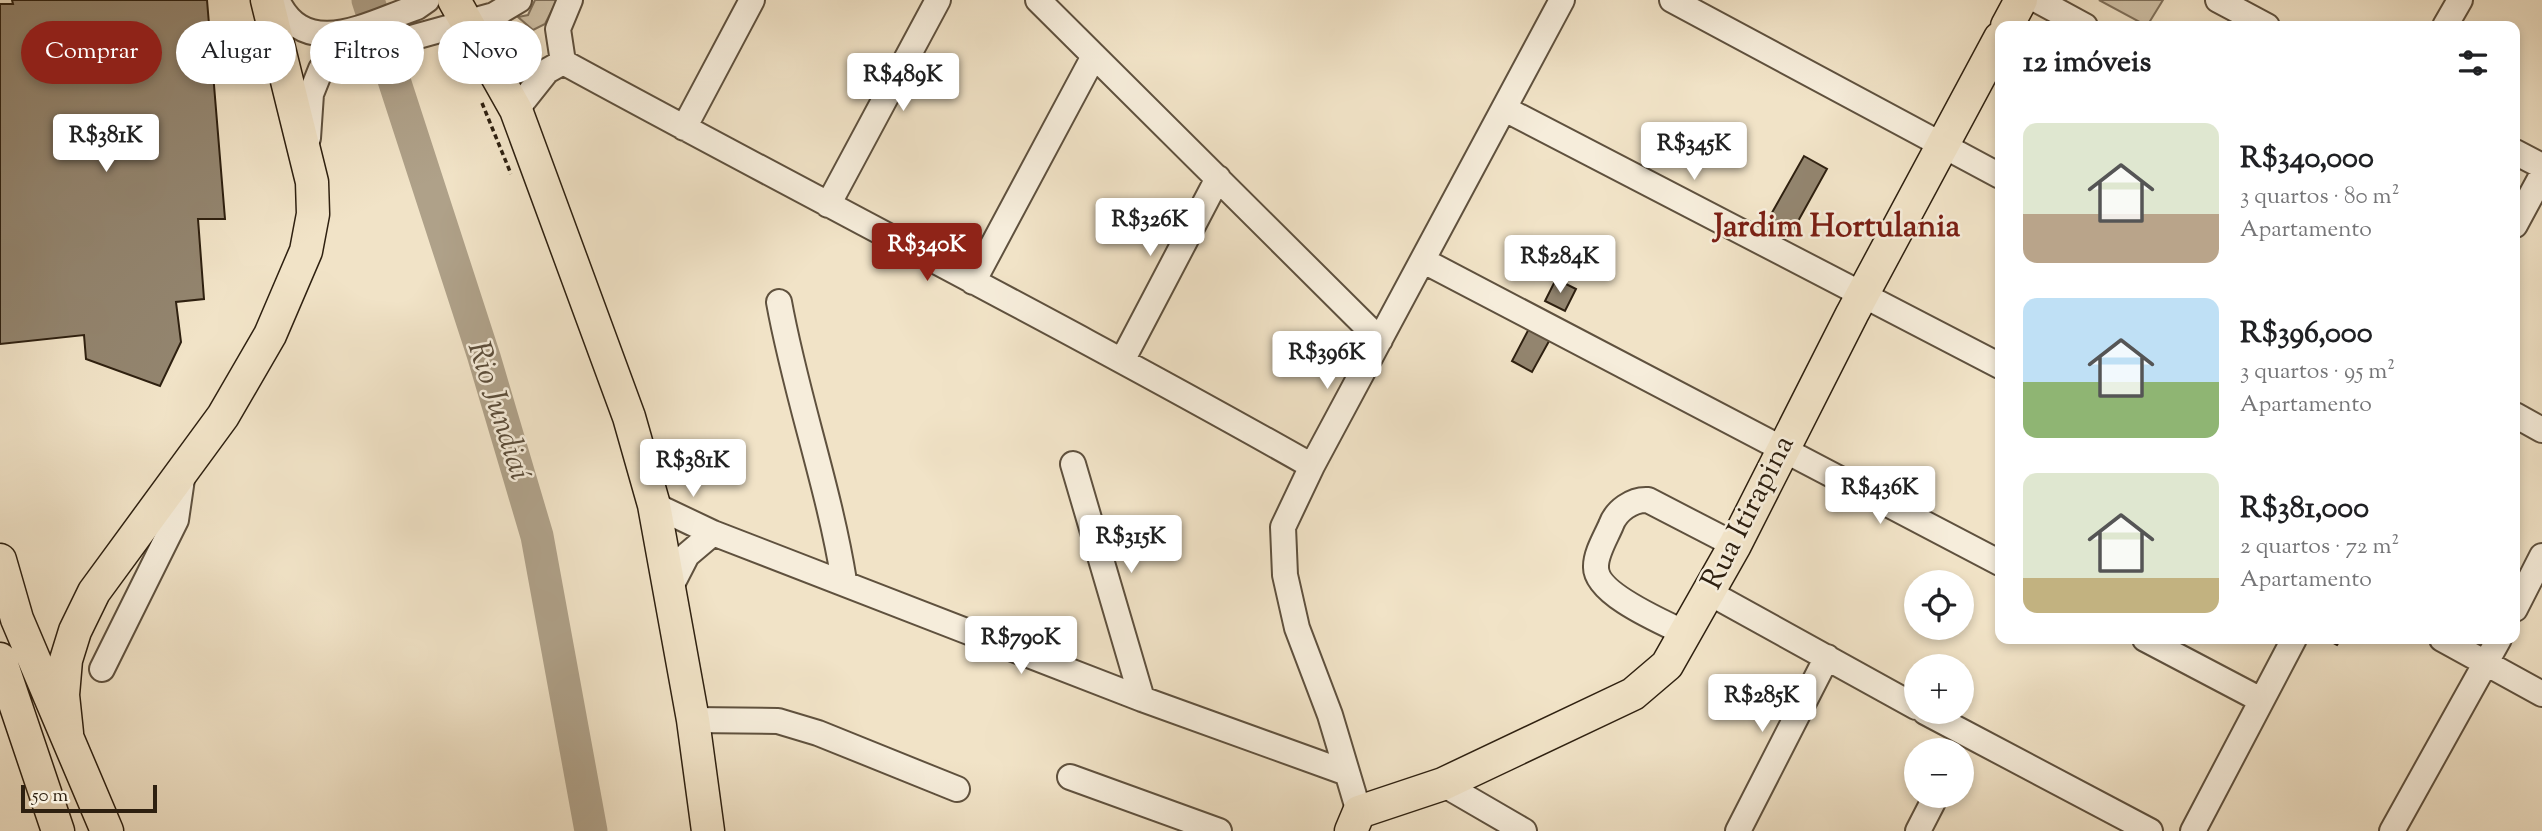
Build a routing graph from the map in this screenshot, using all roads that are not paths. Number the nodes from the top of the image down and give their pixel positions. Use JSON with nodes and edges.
{"nodes":[{"id":1,"x":267,"y":0,"type":"edge"},
{"id":2,"x":277,"y":0,"type":"edge"},
{"id":3,"x":519,"y":0,"type":"edge"},
{"id":4,"x":570,"y":0,"type":"edge"},
{"id":5,"x":752,"y":0,"type":"edge"},
{"id":6,"x":938,"y":0,"type":"edge"},
{"id":7,"x":1038,"y":0,"type":"edge"},
{"id":8,"x":1562,"y":0,"type":"edge"},
{"id":9,"x":1672,"y":0,"type":"edge"},
{"id":10,"x":2021,"y":0,"type":"edge"},
{"id":11,"x":2037,"y":0,"type":"edge"},
{"id":12,"x":2218,"y":0,"type":"edge"},
{"id":13,"x":2460,"y":0,"type":"edge"},
{"id":14,"x":422,"y":3,"type":"edge"},
{"id":15,"x":460,"y":10,"type":"edge"},
{"id":16,"x":388,"y":21,"type":"edge"},
{"id":17,"x":2010,"y":21,"type":"edge"},
{"id":18,"x":2076,"y":21,"type":"edge"},
{"id":19,"x":2258,"y":21,"type":"edge"},
{"id":20,"x":2448,"y":21,"type":"edge"},
{"id":21,"x":310,"y":33,"type":"edge"},
{"id":22,"x":424,"y":33,"type":"edge"},
{"id":23,"x":1995,"y":47,"type":"edge"},
{"id":24,"x":1094,"y":56,"type":"junction"},
{"id":25,"x":563,"y":62,"type":"junction"},
{"id":26,"x":314,"y":84,"type":"edge"},
{"id":27,"x":1505,"y":109,"type":"junction"},
{"id":28,"x":516,"y":110,"type":"junction"},
{"id":29,"x":684,"y":128,"type":"junction"},
{"id":30,"x":1941,"y":146,"type":"junction"},
{"id":31,"x":2520,"y":155,"type":"edge"},
{"id":32,"x":308,"y":160,"type":"junction"},
{"id":33,"x":2542,"y":166,"type":"edge"},
{"id":34,"x":1995,"y":173,"type":"edge"},
{"id":35,"x":2542,"y":175,"type":"edge"},
{"id":36,"x":1218,"y":178,"type":"junction"},
{"id":37,"x":828,"y":205,"type":"junction"},
{"id":38,"x":2520,"y":216,"type":"edge"},
{"id":39,"x":1424,"y":261,"type":"junction"},
{"id":40,"x":973,"y":282,"type":"junction"},
{"id":41,"x":1861,"y":296,"type":"junction"},
{"id":42,"x":779,"y":302,"type":"dead end"},
{"id":43,"x":1380,"y":340,"type":"junction"},
{"id":44,"x":1123,"y":359,"type":"junction"},
{"id":45,"x":1995,"y":363,"type":"edge"},
{"id":46,"x":2520,"y":418,"type":"edge"},
{"id":47,"x":2542,"y":430,"type":"edge"},
{"id":48,"x":1782,"y":448,"type":"junction"},
{"id":49,"x":1073,"y":464,"type":"dead end"},
{"id":50,"x":1312,"y":466,"type":"junction"},
{"id":51,"x":183,"y":472,"type":"junction"},
{"id":52,"x":654,"y":505,"type":"junction"},
{"id":53,"x":713,"y":533,"type":"junction"},
{"id":54,"x":1735,"y":545,"type":"junction"},
{"id":55,"x":2542,"y":556,"type":"edge"},
{"id":56,"x":0,"y":560,"type":"edge"},
{"id":57,"x":1995,"y":560,"type":"edge"},
{"id":58,"x":844,"y":581,"type":"junction"},
{"id":59,"x":668,"y":592,"type":"junction"},
{"id":60,"x":1708,"y":592,"type":"junction"},
{"id":61,"x":2520,"y":598,"type":"edge"},
{"id":62,"x":1686,"y":635,"type":"junction"},
{"id":63,"x":2155,"y":644,"type":"edge"},
{"id":64,"x":2291,"y":644,"type":"edge"},
{"id":65,"x":2451,"y":644,"type":"edge"},
{"id":66,"x":2496,"y":644,"type":"edge"},
{"id":67,"x":1827,"y":657,"type":"junction"},
{"id":68,"x":0,"y":659,"type":"edge"},
{"id":69,"x":2486,"y":663,"type":"junction"},
{"id":70,"x":103,"y":669,"type":"dead end"},
{"id":71,"x":2542,"y":694,"type":"edge"},
{"id":72,"x":1142,"y":699,"type":"junction"},
{"id":73,"x":1904,"y":700,"type":"edge"},
{"id":74,"x":2261,"y":700,"type":"junction"},
{"id":75,"x":693,"y":720,"type":"junction"},
{"id":76,"x":1940,"y":724,"type":"edge"},
{"id":77,"x":67,"y":733,"type":"junction"},
{"id":78,"x":1957,"y":738,"type":"edge"},
{"id":79,"x":1974,"y":749,"type":"edge"},
{"id":80,"x":1347,"y":773,"type":"junction"},
{"id":81,"x":1070,"y":777,"type":"dead end"},
{"id":82,"x":1443,"y":784,"type":"junction"},
{"id":83,"x":957,"y":789,"type":"dead end"},
{"id":84,"x":1930,"y":808,"type":"edge"},
{"id":85,"x":1355,"y":822,"type":"edge"},
{"id":86,"x":2107,"y":822,"type":"edge"},
{"id":87,"x":58,"y":831,"type":"edge"},
{"id":88,"x":107,"y":831,"type":"edge"},
{"id":89,"x":708,"y":831,"type":"edge"},
{"id":90,"x":1219,"y":831,"type":"edge"},
{"id":91,"x":1524,"y":831,"type":"edge"},
{"id":92,"x":1738,"y":831,"type":"edge"},
{"id":93,"x":1918,"y":831,"type":"edge"},
{"id":94,"x":2150,"y":831,"type":"edge"},
{"id":95,"x":2193,"y":831,"type":"edge"},
{"id":96,"x":2392,"y":831,"type":"edge"}],
"edges":[{"from":1,"to":32,"type":"main road"},
{"from":2,"to":21,"type":"street"},
{"from":3,"to":15,"type":"street"},
{"from":4,"to":25,"type":"street"},
{"from":5,"to":29,"type":"street"},
{"from":6,"to":37,"type":"street"},
{"from":7,"to":24,"type":"street"},
{"from":8,"to":27,"type":"street"},
{"from":9,"to":30,"type":"street"},
{"from":10,"to":17,"type":"main road"},
{"from":11,"to":18,"type":"street"},
{"from":12,"to":19,"type":"street"},
{"from":13,"to":20,"type":"street"},
{"from":14,"to":16,"type":"street"},
{"from":15,"to":22,"type":"street"},
{"from":15,"to":28,"type":"main road"},
{"from":23,"to":30,"type":"main road","name":"Rua Itirapina"},
{"from":24,"to":36,"type":"street"},
{"from":24,"to":40,"type":"street"},
{"from":25,"to":28,"type":"street"},
{"from":25,"to":29,"type":"street"},
{"from":26,"to":32,"type":"street"},
{"from":27,"to":39,"type":"street"},
{"from":27,"to":41,"type":"street"},
{"from":28,"to":52,"type":"main road"},
{"from":29,"to":37,"type":"street"},
{"from":30,"to":34,"type":"street"},
{"from":30,"to":41,"type":"main road","name":"Rua Itirapina"},
{"from":31,"to":33,"type":"street"},
{"from":32,"to":51,"type":"main road"},
{"from":35,"to":38,"type":"street"},
{"from":36,"to":43,"type":"street"},
{"from":36,"to":44,"type":"street"},
{"from":37,"to":40,"type":"street"},
{"from":39,"to":43,"type":"street"},
{"from":39,"to":48,"type":"street"},
{"from":40,"to":44,"type":"street"},
{"from":41,"to":45,"type":"street"},
{"from":41,"to":48,"type":"main road","name":"Rua Itirapina"},
{"from":42,"to":58,"type":"street"},
{"from":43,"to":50,"type":"street"},
{"from":44,"to":50,"type":"street"},
{"from":46,"to":47,"type":"street"},
{"from":48,"to":54,"type":"main road","name":"Rua Itirapina"},
{"from":48,"to":57,"type":"street"},
{"from":49,"to":72,"type":"street"},
{"from":50,"to":80,"type":"street"},
{"from":51,"to":70,"type":"street"},
{"from":51,"to":77,"type":"main road"},
{"from":52,"to":53,"type":"street"},
{"from":52,"to":59,"type":"main road"},
{"from":53,"to":58,"type":"street"},
{"from":53,"to":59,"type":"street"},
{"from":54,"to":60,"type":"main road","name":"Rua Itirapina"},
{"from":54,"to":62,"type":"street"},
{"from":55,"to":61,"type":"street"},
{"from":56,"to":77,"type":"main road"},
{"from":58,"to":72,"type":"street"},
{"from":59,"to":75,"type":"main road"},
{"from":60,"to":62,"type":"main road","name":"Rua Itirapina"},
{"from":60,"to":67,"type":"street"},
{"from":62,"to":82,"type":"main road","name":"Rua Itirapina"},
{"from":63,"to":74,"type":"street"},
{"from":64,"to":74,"type":"street"},
{"from":65,"to":69,"type":"street"},
{"from":66,"to":69,"type":"street"},
{"from":67,"to":73,"type":"street"},
{"from":67,"to":92,"type":"street"},
{"from":68,"to":87,"type":"main road"},
{"from":69,"to":71,"type":"street"},
{"from":69,"to":96,"type":"street"},
{"from":72,"to":80,"type":"street"},
{"from":74,"to":95,"type":"street"},
{"from":75,"to":83,"type":"street"},
{"from":75,"to":89,"type":"main road"},
{"from":76,"to":78,"type":"street"},
{"from":77,"to":88,"type":"main road"},
{"from":79,"to":86,"type":"street"},
{"from":80,"to":85,"type":"street"},
{"from":81,"to":90,"type":"street"},
{"from":82,"to":85,"type":"main road","name":"Rua Itirapina"},
{"from":82,"to":91,"type":"street"},
{"from":84,"to":93,"type":"street"},
{"from":86,"to":94,"type":"street"}]}
